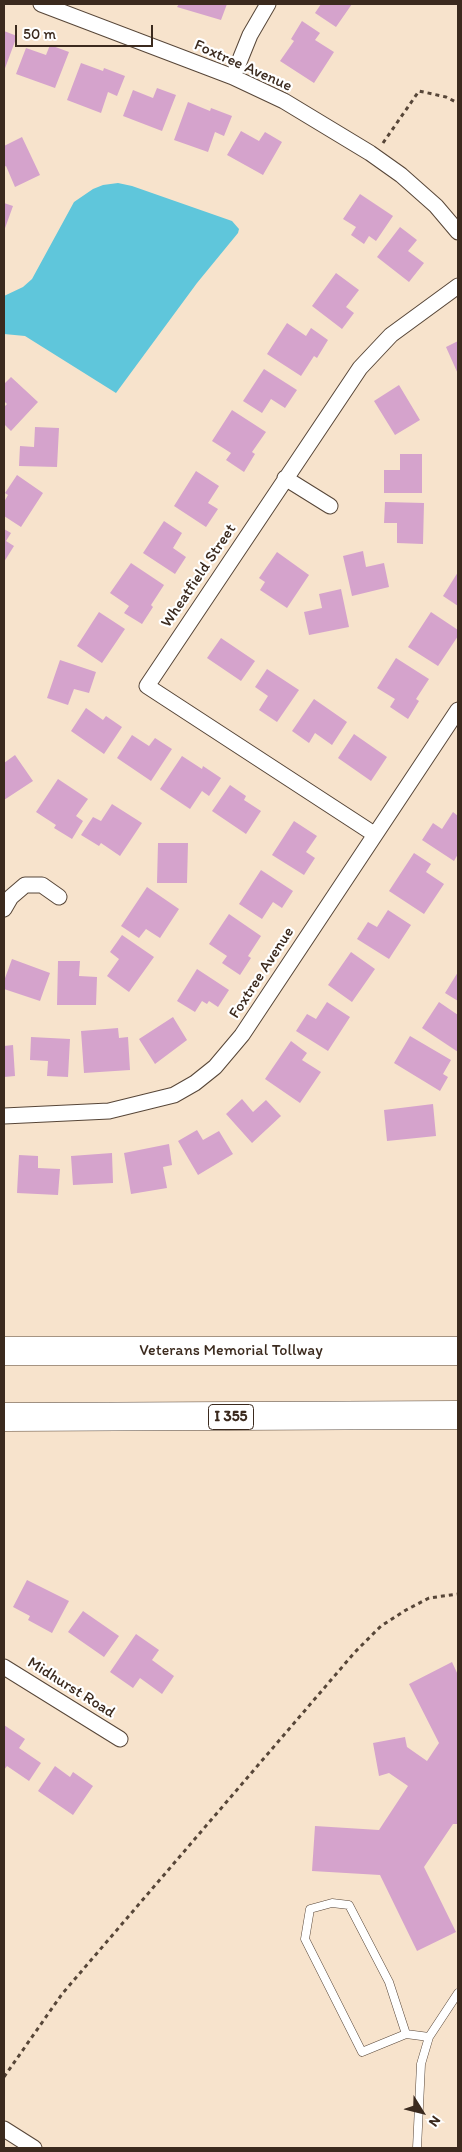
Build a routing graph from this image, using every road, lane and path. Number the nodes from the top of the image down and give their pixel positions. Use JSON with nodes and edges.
{"nodes":[{"id":1,"x":41,"y":4,"type":"edge"},
{"id":2,"x":268,"y":4,"type":"edge"},
{"id":3,"x":233,"y":77,"type":"junction"},
{"id":4,"x":458,"y":104,"type":"edge"},
{"id":5,"x":374,"y":156,"type":"junction"},
{"id":6,"x":458,"y":232,"type":"edge"},
{"id":7,"x":458,"y":286,"type":"edge"},
{"id":8,"x":285,"y":478,"type":"junction"},
{"id":9,"x":330,"y":506,"type":"dead end"},
{"id":10,"x":458,"y":710,"type":"edge"},
{"id":11,"x":374,"y":834,"type":"junction"},
{"id":12,"x":59,"y":897,"type":"dead end"},
{"id":13,"x":4,"y":909,"type":"edge"},
{"id":14,"x":4,"y":1116,"type":"edge"},
{"id":15,"x":4,"y":1351,"type":"edge"},
{"id":16,"x":458,"y":1351,"type":"edge"},
{"id":17,"x":458,"y":1415,"type":"edge"},
{"id":18,"x":4,"y":1417,"type":"edge"},
{"id":19,"x":458,"y":1594,"type":"edge"},
{"id":20,"x":4,"y":1667,"type":"edge"},
{"id":21,"x":120,"y":1739,"type":"dead end"},
{"id":22,"x":458,"y":1993,"type":"edge"},
{"id":23,"x":406,"y":2034,"type":"junction"},
{"id":24,"x":429,"y":2037,"type":"junction"},
{"id":25,"x":4,"y":2077,"type":"edge"},
{"id":26,"x":4,"y":2129,"type":"edge"},
{"id":27,"x":34,"y":2148,"type":"edge"},
{"id":28,"x":417,"y":2148,"type":"edge"}],
"edges":[{"from":1,"to":3,"type":"street","name":"Foxtree Avenue"},
{"from":2,"to":3,"type":"street"},
{"from":3,"to":5,"type":"street","name":"Foxtree Avenue"},
{"from":4,"to":5,"type":"path"},
{"from":5,"to":6,"type":"street","name":"Foxtree Avenue"},
{"from":7,"to":8,"type":"street","name":"Wheatfield Street"},
{"from":8,"to":9,"type":"street"},
{"from":8,"to":11,"type":"street","name":"Wheatfield Street"},
{"from":10,"to":11,"type":"street","name":"Foxtree Avenue"},
{"from":11,"to":14,"type":"street","name":"Foxtree Avenue"},
{"from":12,"to":13,"type":"street"},
{"from":15,"to":16,"type":"highway","name":"Veterans Memorial Tollway"},
{"from":17,"to":18,"type":"highway","number":"I 355"},
{"from":19,"to":25,"type":"path"},
{"from":20,"to":21,"type":"street","name":"Midhurst Road"},
{"from":22,"to":24,"type":"lane"},
{"from":23,"to":23,"type":"lane"},
{"from":23,"to":24,"type":"lane"},
{"from":24,"to":28,"type":"lane"},
{"from":26,"to":27,"type":"street"}]}
